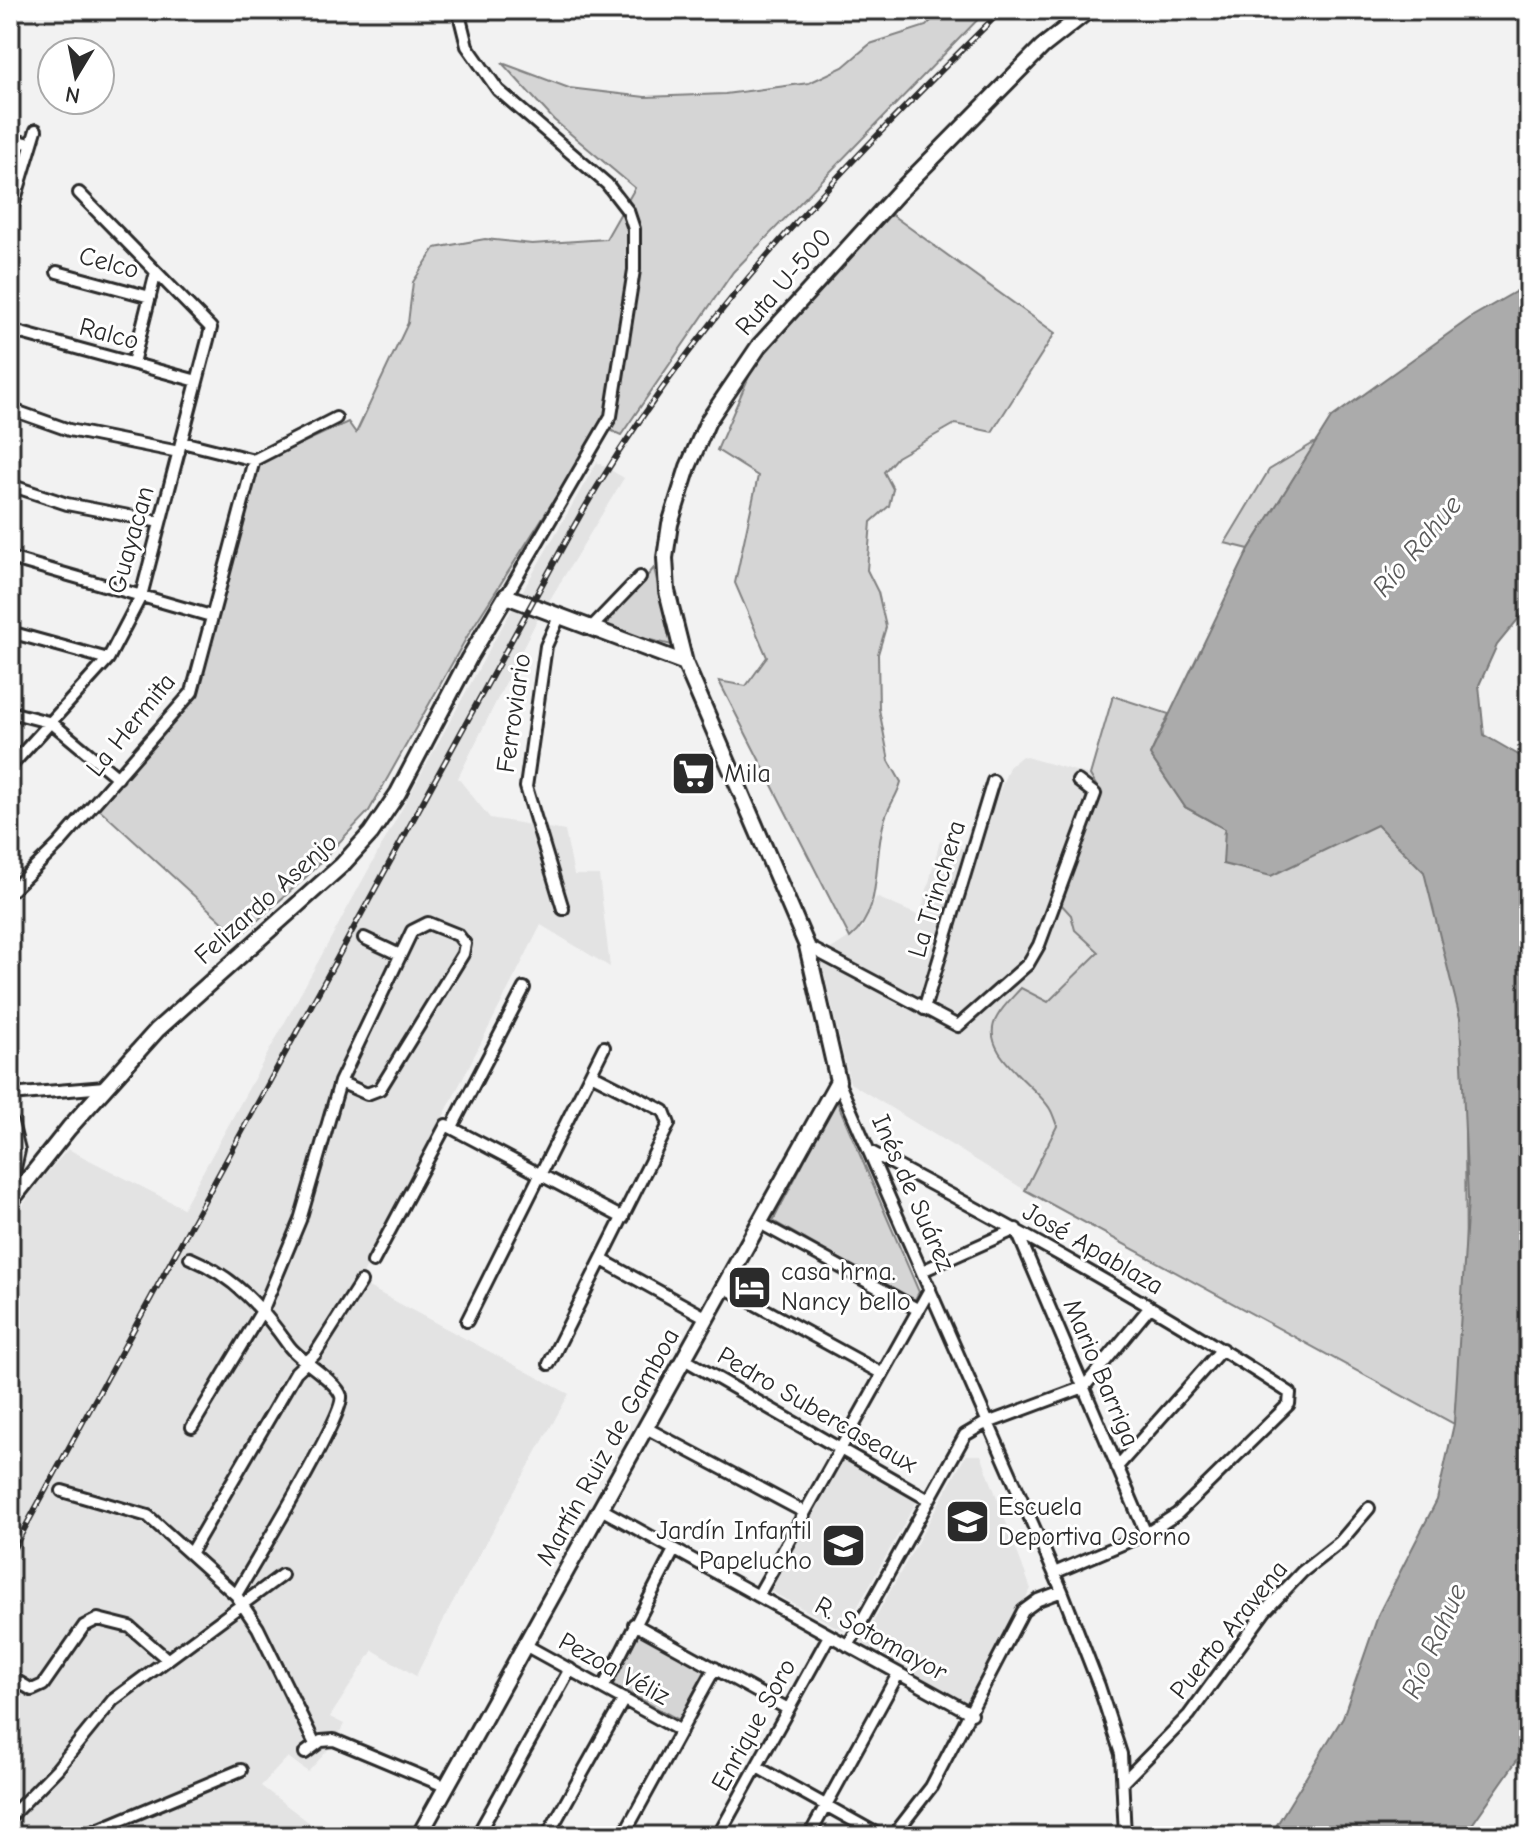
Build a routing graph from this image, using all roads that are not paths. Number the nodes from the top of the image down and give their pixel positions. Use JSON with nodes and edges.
{"nodes":[{"id":1,"x":458,"y":10,"type":"edge"},
{"id":2,"x":1089,"y":10,"type":"edge"},
{"id":3,"x":36,"y":130,"type":"dead end"},
{"id":4,"x":10,"y":139,"type":"edge"},
{"id":5,"x":31,"y":144,"type":"junction"},
{"id":6,"x":79,"y":193,"type":"dead end"},
{"id":7,"x":10,"y":216,"type":"edge"},
{"id":8,"x":57,"y":272,"type":"dead end"},
{"id":9,"x":156,"y":272,"type":"junction"},
{"id":10,"x":150,"y":297,"type":"junction"},
{"id":11,"x":10,"y":330,"type":"edge"},
{"id":12,"x":133,"y":363,"type":"junction"},
{"id":13,"x":197,"y":381,"type":"junction"},
{"id":14,"x":10,"y":409,"type":"edge"},
{"id":15,"x":336,"y":418,"type":"dead end"},
{"id":16,"x":181,"y":447,"type":"junction"},
{"id":17,"x":254,"y":460,"type":"junction"},
{"id":18,"x":10,"y":485,"type":"edge"},
{"id":19,"x":160,"y":522,"type":"junction"},
{"id":20,"x":10,"y":558,"type":"edge"},
{"id":21,"x":640,"y":577,"type":"dead end"},
{"id":22,"x":141,"y":596,"type":"junction"},
{"id":23,"x":506,"y":596,"type":"junction"},
{"id":24,"x":211,"y":616,"type":"junction"},
{"id":25,"x":559,"y":617,"type":"junction"},
{"id":26,"x":591,"y":628,"type":"junction"},
{"id":27,"x":10,"y":632,"type":"edge"},
{"id":28,"x":108,"y":659,"type":"junction"},
{"id":29,"x":685,"y":663,"type":"junction"},
{"id":30,"x":10,"y":712,"type":"edge"},
{"id":31,"x":52,"y":723,"type":"junction"},
{"id":32,"x":10,"y":767,"type":"edge"},
{"id":33,"x":118,"y":778,"type":"junction"},
{"id":34,"x":993,"y":781,"type":"dead end"},
{"id":35,"x":1078,"y":781,"type":"dead end"},
{"id":36,"x":10,"y":892,"type":"edge"},
{"id":37,"x":563,"y":909,"type":"dead end"},
{"id":38,"x":364,"y":938,"type":"dead end"},
{"id":39,"x":807,"y":946,"type":"junction"},
{"id":40,"x":400,"y":955,"type":"junction"},
{"id":41,"x":524,"y":988,"type":"dead end"},
{"id":42,"x":924,"y":1009,"type":"junction"},
{"id":43,"x":604,"y":1047,"type":"dead end"},
{"id":44,"x":591,"y":1074,"type":"junction"},
{"id":45,"x":838,"y":1081,"type":"junction"},
{"id":46,"x":340,"y":1082,"type":"junction"},
{"id":47,"x":105,"y":1087,"type":"junction"},
{"id":48,"x":10,"y":1095,"type":"edge"},
{"id":49,"x":10,"y":1123,"type":"edge"},
{"id":50,"x":453,"y":1125,"type":"junction"},
{"id":51,"x":869,"y":1151,"type":"junction"},
{"id":52,"x":541,"y":1174,"type":"junction"},
{"id":53,"x":10,"y":1181,"type":"edge"},
{"id":54,"x":10,"y":1202,"type":"edge"},
{"id":55,"x":623,"y":1218,"type":"junction"},
{"id":56,"x":760,"y":1223,"type":"junction"},
{"id":57,"x":1016,"y":1229,"type":"junction"},
{"id":58,"x":190,"y":1258,"type":"dead end"},
{"id":59,"x":602,"y":1260,"type":"junction"},
{"id":60,"x":373,"y":1262,"type":"dead end"},
{"id":61,"x":922,"y":1271,"type":"junction"},
{"id":62,"x":361,"y":1282,"type":"dead end"},
{"id":63,"x":724,"y":1287,"type":"junction"},
{"id":64,"x":930,"y":1289,"type":"junction"},
{"id":65,"x":1150,"y":1307,"type":"junction"},
{"id":66,"x":263,"y":1309,"type":"junction"},
{"id":67,"x":917,"y":1309,"type":"junction"},
{"id":68,"x":707,"y":1318,"type":"junction"},
{"id":69,"x":467,"y":1321,"type":"dead end"},
{"id":70,"x":1222,"y":1349,"type":"junction"},
{"id":71,"x":684,"y":1359,"type":"junction"},
{"id":72,"x":549,"y":1364,"type":"dead end"},
{"id":73,"x":305,"y":1365,"type":"junction"},
{"id":74,"x":881,"y":1373,"type":"junction"},
{"id":75,"x":1084,"y":1387,"type":"junction"},
{"id":76,"x":988,"y":1423,"type":"junction"},
{"id":77,"x":192,"y":1427,"type":"dead end"},
{"id":78,"x":646,"y":1428,"type":"junction"},
{"id":79,"x":839,"y":1448,"type":"junction"},
{"id":80,"x":1117,"y":1467,"type":"junction"},
{"id":81,"x":62,"y":1491,"type":"dead end"},
{"id":82,"x":929,"y":1500,"type":"junction"},
{"id":83,"x":1369,"y":1508,"type":"dead end"},
{"id":84,"x":601,"y":1509,"type":"junction"},
{"id":85,"x":804,"y":1512,"type":"junction"},
{"id":86,"x":1146,"y":1534,"type":"junction"},
{"id":87,"x":674,"y":1550,"type":"junction"},
{"id":88,"x":191,"y":1552,"type":"junction"},
{"id":89,"x":1054,"y":1573,"type":"junction"},
{"id":90,"x":282,"y":1575,"type":"dead end"},
{"id":91,"x":1062,"y":1591,"type":"junction"},
{"id":92,"x":236,"y":1595,"type":"junction"},
{"id":93,"x":758,"y":1596,"type":"junction"},
{"id":94,"x":245,"y":1605,"type":"junction"},
{"id":95,"x":634,"y":1624,"type":"junction"},
{"id":96,"x":829,"y":1636,"type":"junction"},
{"id":97,"x":525,"y":1645,"type":"junction"},
{"id":98,"x":848,"y":1646,"type":"junction"},
{"id":99,"x":167,"y":1659,"type":"junction"},
{"id":100,"x":715,"y":1668,"type":"junction"},
{"id":101,"x":570,"y":1669,"type":"junction"},
{"id":102,"x":898,"y":1674,"type":"junction"},
{"id":103,"x":10,"y":1677,"type":"edge"},
{"id":104,"x":603,"y":1688,"type":"junction"},
{"id":105,"x":624,"y":1699,"type":"junction"},
{"id":106,"x":788,"y":1709,"type":"junction"},
{"id":107,"x":972,"y":1714,"type":"junction"},
{"id":108,"x":681,"y":1731,"type":"junction"},
{"id":109,"x":315,"y":1744,"type":"junction"},
{"id":110,"x":305,"y":1753,"type":"dead end"},
{"id":111,"x":757,"y":1767,"type":"junction"},
{"id":112,"x":241,"y":1770,"type":"dead end"},
{"id":113,"x":1124,"y":1781,"type":"junction"},
{"id":114,"x":447,"y":1787,"type":"junction"},
{"id":115,"x":826,"y":1805,"type":"junction"},
{"id":116,"x":10,"y":1817,"type":"edge"},
{"id":117,"x":424,"y":1834,"type":"edge"},
{"id":118,"x":83,"y":1836,"type":"edge"},
{"id":119,"x":477,"y":1836,"type":"edge"},
{"id":120,"x":547,"y":1836,"type":"edge"},
{"id":121,"x":623,"y":1836,"type":"edge"},
{"id":122,"x":718,"y":1836,"type":"edge"},
{"id":123,"x":809,"y":1836,"type":"edge"},
{"id":124,"x":881,"y":1836,"type":"edge"},
{"id":125,"x":893,"y":1836,"type":"edge"},
{"id":126,"x":1125,"y":1836,"type":"edge"}],
"edges":[{"from":1,"to":23,"type":"street"},
{"from":2,"to":29,"type":"street","name":"Ruta U-500"},
{"from":3,"to":5,"type":"street"},
{"from":4,"to":5,"type":"street"},
{"from":5,"to":7,"type":"street"},
{"from":6,"to":9,"type":"street"},
{"from":8,"to":10,"type":"street","name":"Celco"},
{"from":9,"to":10,"type":"street"},
{"from":9,"to":13,"type":"street","name":"Guayacan"},
{"from":10,"to":12,"type":"street"},
{"from":11,"to":12,"type":"street","name":"Ralco"},
{"from":12,"to":13,"type":"street","name":"Ralco"},
{"from":13,"to":16,"type":"street","name":"Guayacan"},
{"from":14,"to":16,"type":"street"},
{"from":15,"to":17,"type":"street"},
{"from":16,"to":17,"type":"street"},
{"from":16,"to":19,"type":"street","name":"Guayacan"},
{"from":17,"to":24,"type":"street","name":"La Hermita"},
{"from":18,"to":19,"type":"street"},
{"from":19,"to":22,"type":"street","name":"Guayacan"},
{"from":20,"to":22,"type":"street"},
{"from":21,"to":26,"type":"street"},
{"from":22,"to":24,"type":"street"},
{"from":22,"to":28,"type":"street","name":"Guayacan"},
{"from":23,"to":25,"type":"street"},
{"from":23,"to":47,"type":"street","name":"Felizardo Asenjo"},
{"from":24,"to":33,"type":"street","name":"La Hermita"},
{"from":25,"to":26,"type":"street"},
{"from":25,"to":37,"type":"street","name":"Ferroviario"},
{"from":26,"to":29,"type":"street"},
{"from":27,"to":28,"type":"street"},
{"from":28,"to":31,"type":"street","name":"Guayacan"},
{"from":29,"to":39,"type":"street","name":"Inés de Suárez"},
{"from":30,"to":31,"type":"street"},
{"from":31,"to":32,"type":"street","name":"Guayacan"},
{"from":31,"to":33,"type":"street"},
{"from":33,"to":36,"type":"street","name":"La Hermita"},
{"from":34,"to":42,"type":"street","name":"La Trinchera"},
{"from":35,"to":42,"type":"street"},
{"from":38,"to":40,"type":"street"},
{"from":39,"to":42,"type":"street"},
{"from":39,"to":45,"type":"street","name":"Inés de Suárez"},
{"from":40,"to":46,"type":"street"},
{"from":40,"to":46,"type":"street"},
{"from":41,"to":50,"type":"street"},
{"from":43,"to":44,"type":"street"},
{"from":44,"to":52,"type":"street"},
{"from":44,"to":55,"type":"street"},
{"from":45,"to":51,"type":"street","name":"Inés de Suárez"},
{"from":45,"to":56,"type":"street","name":"Martín Ruiz de Gamboa"},
{"from":46,"to":66,"type":"street"},
{"from":47,"to":48,"type":"street"},
{"from":47,"to":54,"type":"street","name":"Felizardo Asenjo"},
{"from":49,"to":53,"type":"street"},
{"from":50,"to":52,"type":"street"},
{"from":50,"to":60,"type":"street"},
{"from":51,"to":57,"type":"street","name":"José Apablaza"},
{"from":51,"to":61,"type":"street","name":"Inés de Suárez"},
{"from":52,"to":55,"type":"street"},
{"from":52,"to":69,"type":"street"},
{"from":55,"to":59,"type":"street"},
{"from":56,"to":63,"type":"street","name":"Martín Ruiz de Gamboa"},
{"from":56,"to":67,"type":"street"},
{"from":57,"to":61,"type":"street"},
{"from":57,"to":65,"type":"street","name":"José Apablaza"},
{"from":57,"to":75,"type":"street","name":"Mario Barriga"},
{"from":58,"to":66,"type":"street"},
{"from":59,"to":68,"type":"street"},
{"from":59,"to":72,"type":"street"},
{"from":61,"to":64,"type":"street","name":"Inés de Suárez"},
{"from":62,"to":73,"type":"street"},
{"from":63,"to":68,"type":"street","name":"Martín Ruiz de Gamboa"},
{"from":63,"to":74,"type":"street"},
{"from":64,"to":67,"type":"street"},
{"from":64,"to":76,"type":"street","name":"Inés de Suárez"},
{"from":65,"to":70,"type":"street","name":"José Apablaza"},
{"from":65,"to":75,"type":"street"},
{"from":66,"to":73,"type":"street"},
{"from":66,"to":77,"type":"street"},
{"from":67,"to":74,"type":"street"},
{"from":68,"to":71,"type":"street","name":"Martín Ruiz de Gamboa"},
{"from":70,"to":80,"type":"street"},
{"from":70,"to":86,"type":"street","name":"José Apablaza"},
{"from":71,"to":78,"type":"street","name":"Martín Ruiz de Gamboa"},
{"from":71,"to":79,"type":"street","name":"Pedro Subercaseaux"},
{"from":73,"to":88,"type":"street"},
{"from":73,"to":92,"type":"street"},
{"from":74,"to":79,"type":"street"},
{"from":75,"to":76,"type":"street"},
{"from":75,"to":80,"type":"street","name":"Mario Barriga"},
{"from":76,"to":82,"type":"street"},
{"from":76,"to":89,"type":"street","name":"Inés de Suárez"},
{"from":78,"to":84,"type":"street","name":"Martín Ruiz de Gamboa"},
{"from":78,"to":85,"type":"street"},
{"from":79,"to":82,"type":"street","name":"Pedro Subercaseaux"},
{"from":79,"to":85,"type":"street"},
{"from":80,"to":86,"type":"street","name":"Mario Barriga"},
{"from":81,"to":88,"type":"street"},
{"from":82,"to":98,"type":"street"},
{"from":83,"to":113,"type":"street","name":"Puerto Aravena"},
{"from":84,"to":87,"type":"street","name":"R. Sotomayor"},
{"from":84,"to":97,"type":"street","name":"Martín Ruiz de Gamboa"},
{"from":85,"to":93,"type":"street"},
{"from":86,"to":89,"type":"street"},
{"from":87,"to":93,"type":"street","name":"R. Sotomayor"},
{"from":87,"to":95,"type":"street"},
{"from":88,"to":92,"type":"street"},
{"from":89,"to":91,"type":"street","name":"Inés de Suárez"},
{"from":90,"to":94,"type":"street"},
{"from":91,"to":107,"type":"street"},
{"from":91,"to":113,"type":"street","name":"Inés de Suárez"},
{"from":92,"to":94,"type":"street"},
{"from":93,"to":96,"type":"street","name":"R. Sotomayor"},
{"from":94,"to":99,"type":"street"},
{"from":94,"to":109,"type":"street"},
{"from":95,"to":100,"type":"street"},
{"from":95,"to":104,"type":"street"},
{"from":96,"to":98,"type":"street","name":"R. Sotomayor"},
{"from":96,"to":106,"type":"street","name":"Enrique Soro"},
{"from":97,"to":101,"type":"street","name":"Pezoa Véliz"},
{"from":97,"to":114,"type":"street","name":"Martín Ruiz de Gamboa"},
{"from":98,"to":102,"type":"street","name":"R. Sotomayor"},
{"from":99,"to":103,"type":"street"},
{"from":99,"to":116,"type":"street"},
{"from":100,"to":106,"type":"street"},
{"from":100,"to":108,"type":"street"},
{"from":101,"to":104,"type":"street","name":"Pezoa Véliz"},
{"from":101,"to":119,"type":"street"},
{"from":102,"to":107,"type":"street","name":"R. Sotomayor"},
{"from":102,"to":115,"type":"street"},
{"from":104,"to":105,"type":"street","name":"Pezoa Véliz"},
{"from":105,"to":108,"type":"street","name":"Pezoa Véliz"},
{"from":105,"to":120,"type":"street"},
{"from":106,"to":111,"type":"street","name":"Enrique Soro"},
{"from":107,"to":125,"type":"street"},
{"from":108,"to":121,"type":"street"},
{"from":109,"to":110,"type":"street"},
{"from":109,"to":114,"type":"street"},
{"from":111,"to":115,"type":"street"},
{"from":111,"to":122,"type":"street","name":"Enrique Soro"},
{"from":112,"to":118,"type":"street"},
{"from":113,"to":126,"type":"street","name":"Inés de Suárez"},
{"from":114,"to":117,"type":"street","name":"Martín Ruiz de Gamboa"},
{"from":115,"to":123,"type":"street"},
{"from":115,"to":124,"type":"street"}]}
